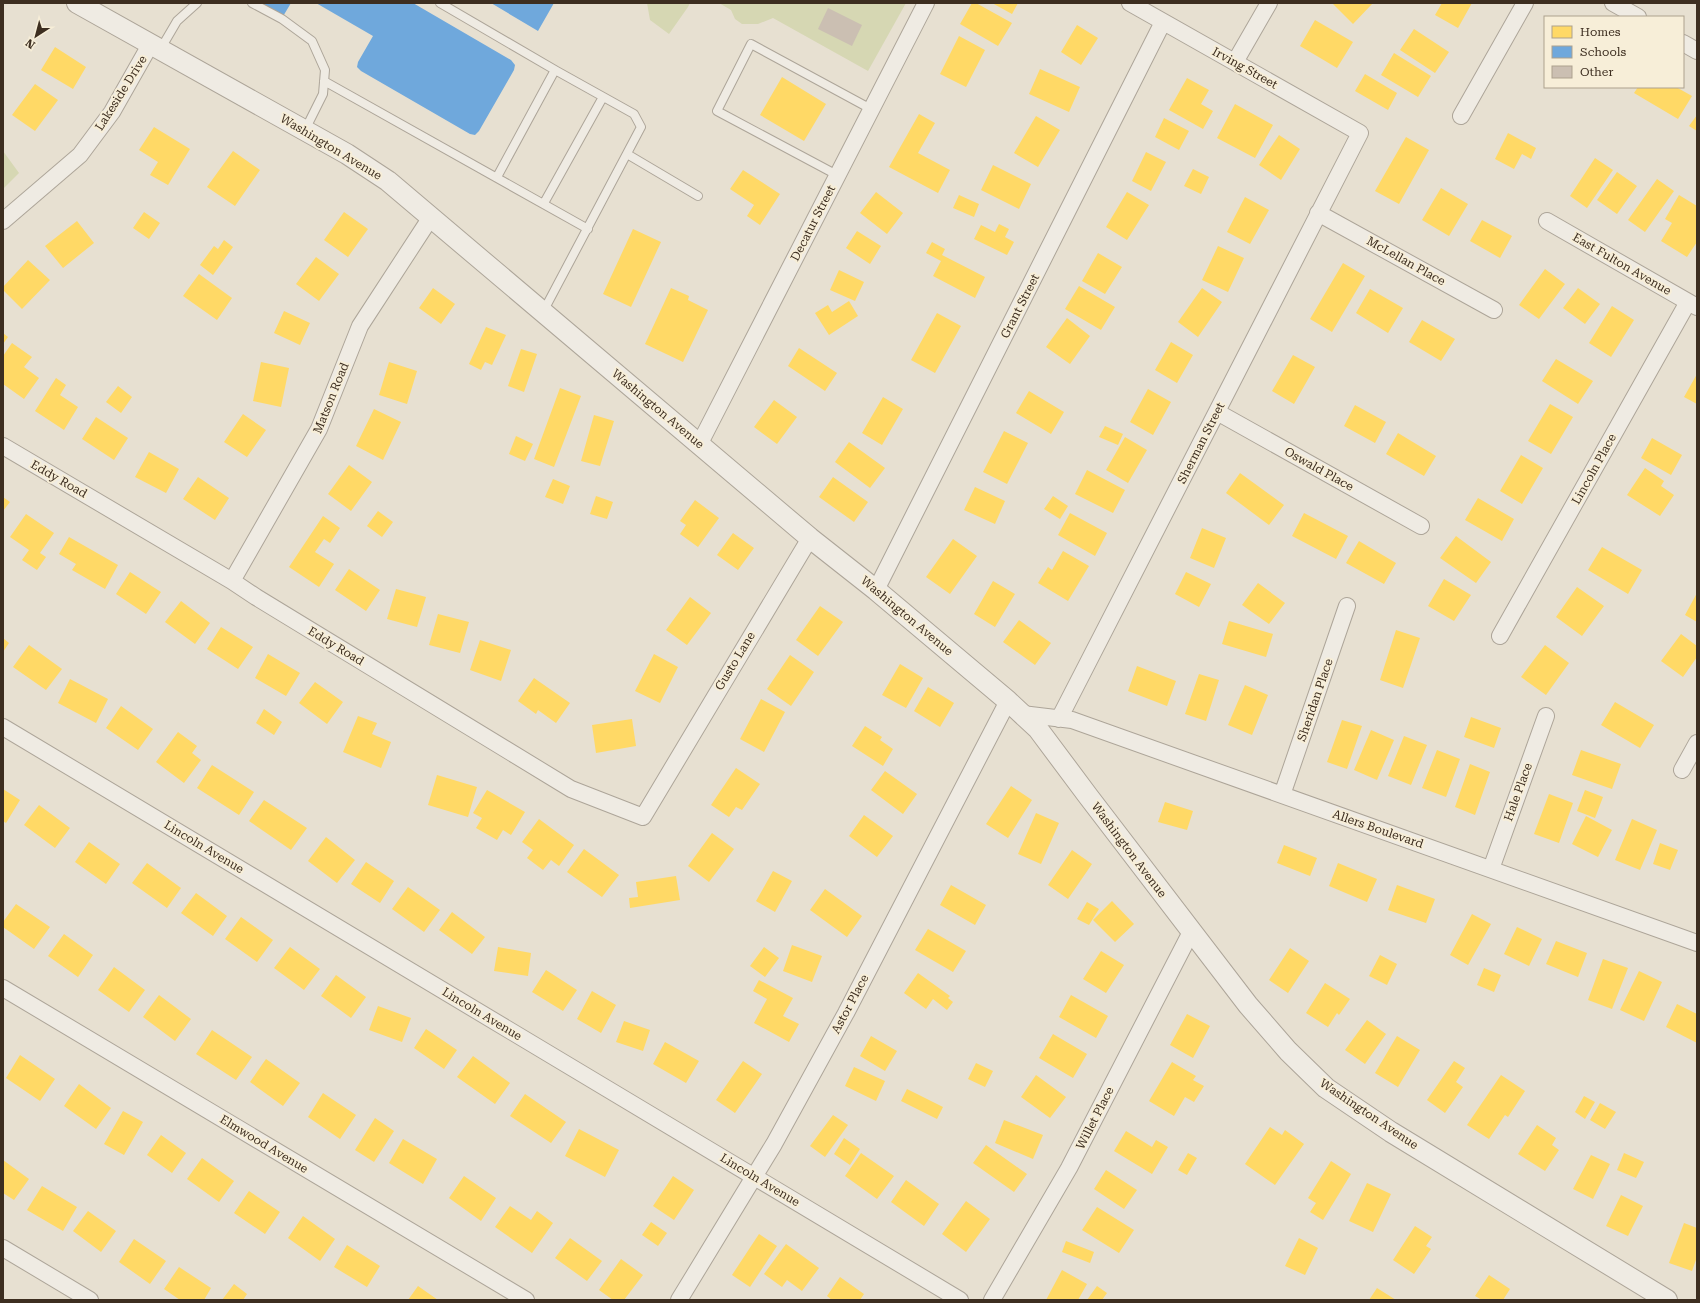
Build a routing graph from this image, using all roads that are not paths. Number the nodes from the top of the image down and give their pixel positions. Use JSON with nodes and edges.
{"nodes":[{"id":1,"x":77,"y":3,"type":"edge"},
{"id":2,"x":197,"y":3,"type":"edge"},
{"id":3,"x":252,"y":3,"type":"edge"},
{"id":4,"x":441,"y":3,"type":"edge"},
{"id":5,"x":926,"y":3,"type":"edge"},
{"id":6,"x":1130,"y":3,"type":"edge"},
{"id":7,"x":1269,"y":3,"type":"edge"},
{"id":8,"x":1525,"y":3,"type":"edge"},
{"id":9,"x":1613,"y":3,"type":"edge"},
{"id":10,"x":1636,"y":16,"type":"edge"},
{"id":11,"x":1163,"y":22,"type":"junction"},
{"id":12,"x":1684,"y":44,"type":"edge"},
{"id":13,"x":155,"y":48,"type":"junction"},
{"id":14,"x":1697,"y":51,"type":"edge"},
{"id":15,"x":1235,"y":62,"type":"junction"},
{"id":16,"x":555,"y":70,"type":"junction"},
{"id":17,"x":324,"y":81,"type":"junction"},
{"id":18,"x":603,"y":97,"type":"junction"},
{"id":19,"x":871,"y":109,"type":"junction"},
{"id":20,"x":1461,"y":116,"type":"dead end"},
{"id":21,"x":304,"y":130,"type":"junction"},
{"id":22,"x":1360,"y":133,"type":"joint"},
{"id":23,"x":627,"y":154,"type":"junction"},
{"id":24,"x":837,"y":175,"type":"junction"},
{"id":25,"x":497,"y":177,"type":"junction"},
{"id":26,"x":698,"y":196,"type":"dead end"},
{"id":27,"x":544,"y":204,"type":"junction"},
{"id":28,"x":1318,"y":213,"type":"junction"},
{"id":29,"x":431,"y":217,"type":"junction"},
{"id":30,"x":3,"y":221,"type":"edge"},
{"id":31,"x":1547,"y":221,"type":"dead end"},
{"id":32,"x":588,"y":229,"type":"junction"},
{"id":33,"x":1693,"y":305,"type":"edge"},
{"id":34,"x":1494,"y":310,"type":"dead end"},
{"id":35,"x":543,"y":312,"type":"junction"},
{"id":36,"x":1217,"y":412,"type":"junction"},
{"id":37,"x":700,"y":443,"type":"junction"},
{"id":38,"x":3,"y":446,"type":"edge"},
{"id":39,"x":1421,"y":526,"type":"dead end"},
{"id":40,"x":810,"y":538,"type":"junction"},
{"id":41,"x":232,"y":581,"type":"junction"},
{"id":42,"x":876,"y":590,"type":"junction"},
{"id":43,"x":1348,"y":606,"type":"dead end"},
{"id":44,"x":1500,"y":636,"type":"dead end"},
{"id":45,"x":1015,"y":707,"type":"junction"},
{"id":46,"x":1546,"y":716,"type":"dead end"},
{"id":47,"x":1059,"y":719,"type":"junction"},
{"id":48,"x":3,"y":727,"type":"edge"},
{"id":49,"x":1697,"y":743,"type":"edge"},
{"id":50,"x":1682,"y":770,"type":"dead end"},
{"id":51,"x":662,"y":785,"type":"joint"},
{"id":52,"x":1282,"y":795,"type":"junction"},
{"id":53,"x":1491,"y":869,"type":"junction"},
{"id":54,"x":1191,"y":932,"type":"junction"},
{"id":55,"x":1697,"y":943,"type":"edge"},
{"id":56,"x":3,"y":988,"type":"edge"},
{"id":57,"x":754,"y":1176,"type":"junction"},
{"id":58,"x":3,"y":1248,"type":"edge"},
{"id":59,"x":90,"y":1300,"type":"edge"},
{"id":60,"x":526,"y":1300,"type":"edge"},
{"id":61,"x":680,"y":1300,"type":"edge"},
{"id":62,"x":960,"y":1300,"type":"edge"},
{"id":63,"x":992,"y":1300,"type":"edge"},
{"id":64,"x":1668,"y":1300,"type":"edge"}],
"edges":[{"from":1,"to":13,"type":"street","name":"Washington Avenue"},
{"from":2,"to":13,"type":"lane"},
{"from":3,"to":17,"type":"lane"},
{"from":4,"to":16,"type":"lane"},
{"from":5,"to":19,"type":"street","name":"Decatur Street"},
{"from":6,"to":11,"type":"street","name":"Irving Street"},
{"from":7,"to":15,"type":"street"},
{"from":8,"to":20,"type":"street"},
{"from":9,"to":10,"type":"street"},
{"from":11,"to":15,"type":"street","name":"Irving Street"},
{"from":11,"to":42,"type":"street","name":"Grant Street"},
{"from":12,"to":14,"type":"street"},
{"from":13,"to":21,"type":"street","name":"Washington Avenue"},
{"from":13,"to":30,"type":"street","name":"Lakeside Drive"},
{"from":15,"to":22,"type":"street","name":"Irving Street"},
{"from":16,"to":18,"type":"lane"},
{"from":16,"to":25,"type":"lane"},
{"from":17,"to":21,"type":"lane"},
{"from":17,"to":25,"type":"lane"},
{"from":18,"to":23,"type":"lane"},
{"from":18,"to":27,"type":"lane"},
{"from":19,"to":24,"type":"street","name":"Decatur Street"},
{"from":19,"to":24,"type":"lane"},
{"from":21,"to":29,"type":"street","name":"Washington Avenue"},
{"from":22,"to":28,"type":"street","name":"Sherman Street"},
{"from":23,"to":26,"type":"lane"},
{"from":23,"to":32,"type":"lane"},
{"from":24,"to":37,"type":"street","name":"Decatur Street"},
{"from":25,"to":27,"type":"lane"},
{"from":27,"to":32,"type":"lane"},
{"from":28,"to":34,"type":"street","name":"McLellan Place"},
{"from":28,"to":36,"type":"street","name":"Sherman Street"},
{"from":29,"to":35,"type":"street","name":"Washington Avenue"},
{"from":29,"to":41,"type":"street","name":"Matson Road"},
{"from":31,"to":33,"type":"street","name":"East Fulton Avenue"},
{"from":32,"to":35,"type":"lane"},
{"from":33,"to":44,"type":"street","name":"Lincoln Place"},
{"from":35,"to":37,"type":"street","name":"Washington Avenue"},
{"from":36,"to":39,"type":"street","name":"Oswald Place"},
{"from":36,"to":47,"type":"street","name":"Sherman Street"},
{"from":37,"to":40,"type":"street","name":"Washington Avenue"},
{"from":38,"to":41,"type":"street","name":"Eddy Road"},
{"from":40,"to":42,"type":"street","name":"Washington Avenue"},
{"from":40,"to":51,"type":"street","name":"Gusto Lane"},
{"from":41,"to":51,"type":"street","name":"Eddy Road"},
{"from":42,"to":45,"type":"street","name":"Washington Avenue"},
{"from":43,"to":52,"type":"street","name":"Sheridan Place"},
{"from":45,"to":47,"type":"street"},
{"from":45,"to":54,"type":"street","name":"Washington Avenue"},
{"from":45,"to":57,"type":"street","name":"Astor Place"},
{"from":46,"to":53,"type":"street","name":"Hale Place"},
{"from":47,"to":52,"type":"street","name":"Allers Boulevard"},
{"from":48,"to":57,"type":"street","name":"Lincoln Avenue"},
{"from":49,"to":50,"type":"street"},
{"from":52,"to":53,"type":"street","name":"Allers Boulevard"},
{"from":53,"to":55,"type":"street","name":"Allers Boulevard"},
{"from":54,"to":63,"type":"street","name":"Willet Place"},
{"from":54,"to":64,"type":"street","name":"Washington Avenue"},
{"from":56,"to":60,"type":"street","name":"Elmwood Avenue"},
{"from":57,"to":61,"type":"street","name":"Astor Place"},
{"from":57,"to":62,"type":"street","name":"Lincoln Avenue"},
{"from":58,"to":59,"type":"street"}]}
